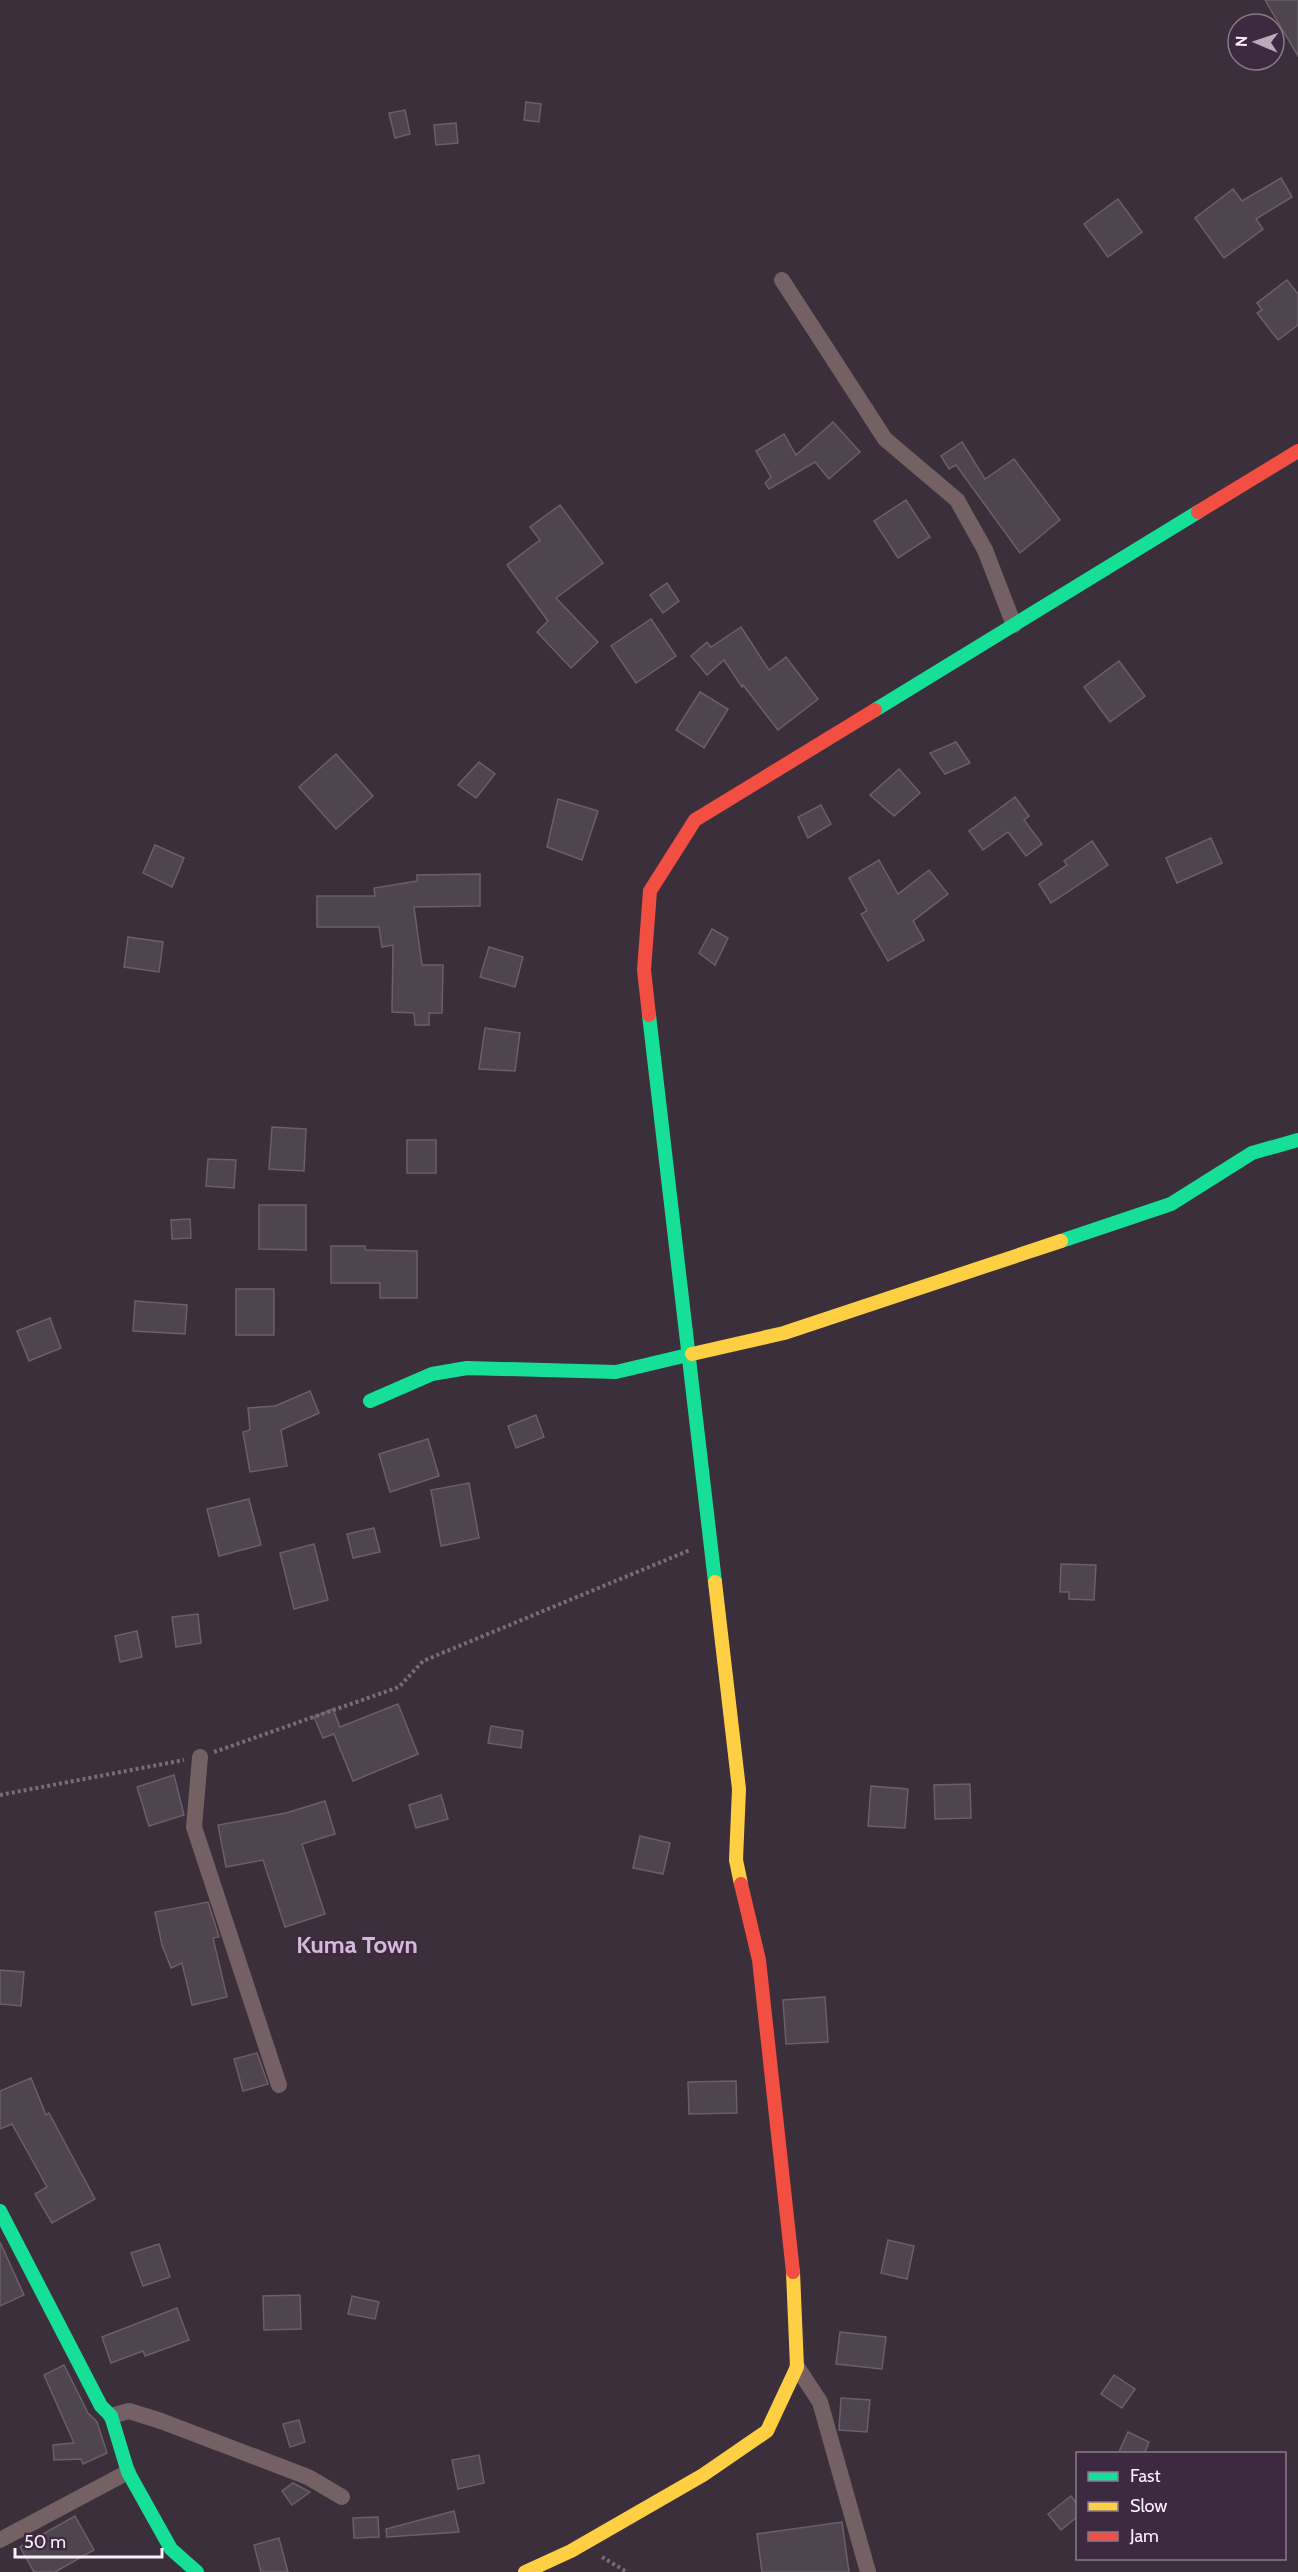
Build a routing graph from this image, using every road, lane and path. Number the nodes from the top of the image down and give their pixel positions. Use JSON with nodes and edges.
{"nodes":[{"id":1,"x":782,"y":280,"type":"dead end"},
{"id":2,"x":1298,"y":451,"type":"edge"},
{"id":3,"x":1014,"y":625,"type":"junction"},
{"id":4,"x":1298,"y":1140,"type":"edge"},
{"id":5,"x":687,"y":1354,"type":"junction"},
{"id":6,"x":370,"y":1401,"type":"dead end"},
{"id":7,"x":710,"y":1542,"type":"junction"},
{"id":8,"x":399,"y":1687,"type":"dead end"},
{"id":9,"x":200,"y":1757,"type":"dead end"},
{"id":10,"x":279,"y":2085,"type":"dead end"},
{"id":11,"x":0,"y":2211,"type":"edge"},
{"id":12,"x":797,"y":2367,"type":"junction"},
{"id":13,"x":111,"y":2416,"type":"junction"},
{"id":14,"x":128,"y":2472,"type":"junction"},
{"id":15,"x":342,"y":2497,"type":"dead end"},
{"id":16,"x":0,"y":2540,"type":"edge"},
{"id":17,"x":197,"y":2572,"type":"edge"},
{"id":18,"x":525,"y":2572,"type":"edge"},
{"id":19,"x":868,"y":2572,"type":"edge"}],
"edges":[{"from":1,"to":3,"type":"street"},
{"from":2,"to":3,"type":"street"},
{"from":3,"to":5,"type":"street"},
{"from":4,"to":5,"type":"street"},
{"from":5,"to":6,"type":"street"},
{"from":5,"to":7,"type":"street"},
{"from":7,"to":8,"type":"path"},
{"from":7,"to":12,"type":"street"},
{"from":9,"to":10,"type":"street"},
{"from":11,"to":13,"type":"street"},
{"from":12,"to":18,"type":"street"},
{"from":12,"to":19,"type":"street"},
{"from":13,"to":14,"type":"street"},
{"from":13,"to":15,"type":"street"},
{"from":14,"to":16,"type":"street"},
{"from":14,"to":17,"type":"street"}]}
